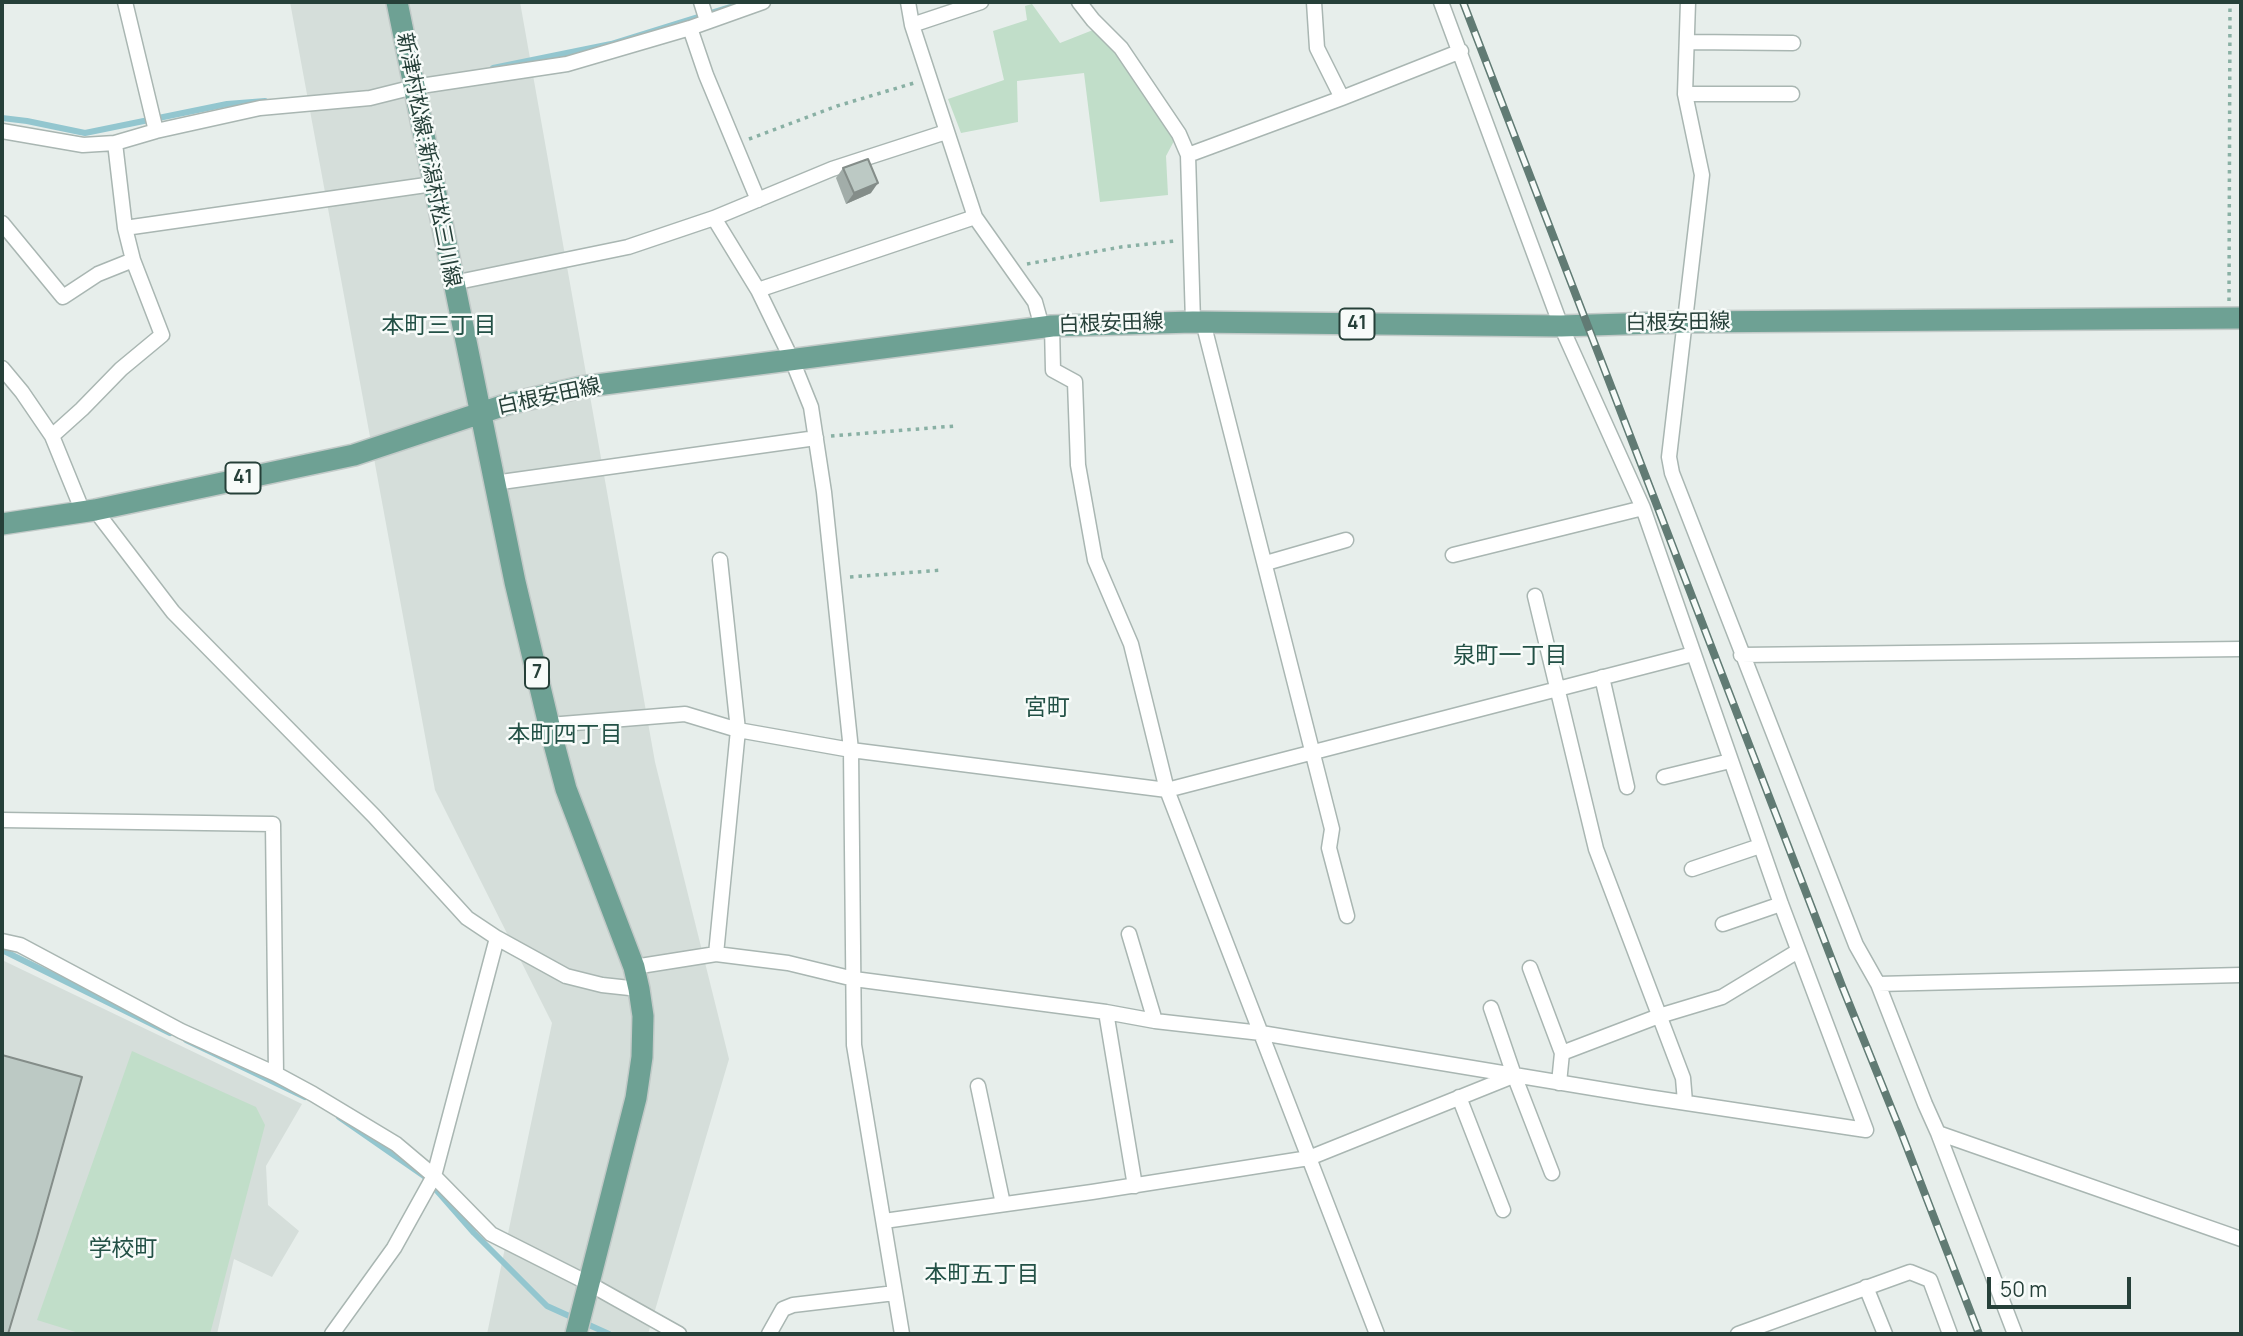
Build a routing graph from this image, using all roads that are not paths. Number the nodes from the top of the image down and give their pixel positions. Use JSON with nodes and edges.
{"nodes":[{"id":1,"x":125,"y":2,"type":"edge"},
{"id":2,"x":397,"y":2,"type":"edge"},
{"id":3,"x":701,"y":2,"type":"edge"},
{"id":4,"x":763,"y":2,"type":"edge"},
{"id":5,"x":908,"y":2,"type":"edge"},
{"id":6,"x":981,"y":2,"type":"edge"},
{"id":7,"x":1079,"y":2,"type":"edge"},
{"id":8,"x":1314,"y":2,"type":"edge"},
{"id":9,"x":1441,"y":2,"type":"edge"},
{"id":10,"x":1688,"y":2,"type":"edge"},
{"id":11,"x":708,"y":21,"type":"junction"},
{"id":12,"x":912,"y":25,"type":"junction"},
{"id":13,"x":690,"y":28,"type":"junction"},
{"id":14,"x":1688,"y":42,"type":"junction"},
{"id":15,"x":1793,"y":43,"type":"dead end"},
{"id":16,"x":1461,"y":51,"type":"junction"},
{"id":17,"x":414,"y":87,"type":"junction"},
{"id":18,"x":1685,"y":94,"type":"junction"},
{"id":19,"x":1793,"y":94,"type":"dead end"},
{"id":20,"x":1342,"y":98,"type":"junction"},
{"id":21,"x":2,"y":131,"type":"edge"},
{"id":22,"x":156,"y":131,"type":"junction"},
{"id":23,"x":946,"y":132,"type":"junction"},
{"id":24,"x":115,"y":143,"type":"junction"},
{"id":25,"x":1188,"y":155,"type":"junction"},
{"id":26,"x":433,"y":184,"type":"junction"},
{"id":27,"x":758,"y":200,"type":"junction"},
{"id":28,"x":975,"y":217,"type":"junction"},
{"id":29,"x":715,"y":218,"type":"junction"},
{"id":30,"x":2,"y":223,"type":"edge"},
{"id":31,"x":125,"y":228,"type":"junction"},
{"id":32,"x":132,"y":260,"type":"junction"},
{"id":33,"x":453,"y":283,"type":"junction"},
{"id":34,"x":758,"y":290,"type":"junction"},
{"id":35,"x":2236,"y":318,"type":"edge"},
{"id":36,"x":1198,"y":322,"type":"junction"},
{"id":37,"x":1686,"y":322,"type":"junction"},
{"id":38,"x":1047,"y":326,"type":"junction"},
{"id":39,"x":1562,"y":326,"type":"junction"},
{"id":40,"x":792,"y":360,"type":"junction"},
{"id":41,"x":2,"y":368,"type":"edge"},
{"id":42,"x":480,"y":413,"type":"junction"},
{"id":43,"x":52,"y":436,"type":"junction"},
{"id":44,"x":816,"y":438,"type":"junction"},
{"id":45,"x":494,"y":483,"type":"junction"},
{"id":46,"x":1643,"y":508,"type":"junction"},
{"id":47,"x":89,"y":511,"type":"junction"},
{"id":48,"x":2,"y":524,"type":"edge"},
{"id":49,"x":1346,"y":540,"type":"dead end"},
{"id":50,"x":1453,"y":555,"type":"dead end"},
{"id":51,"x":720,"y":560,"type":"dead end"},
{"id":52,"x":1266,"y":563,"type":"junction"},
{"id":53,"x":1535,"y":596,"type":"dead end"},
{"id":54,"x":2241,"y":649,"type":"edge"},
{"id":55,"x":1693,"y":654,"type":"junction"},
{"id":56,"x":1741,"y":655,"type":"junction"},
{"id":57,"x":1602,"y":677,"type":"junction"},
{"id":58,"x":1557,"y":688,"type":"junction"},
{"id":59,"x":549,"y":725,"type":"junction"},
{"id":60,"x":738,"y":730,"type":"junction"},
{"id":61,"x":851,"y":750,"type":"junction"},
{"id":62,"x":1311,"y":751,"type":"junction"},
{"id":63,"x":1730,"y":761,"type":"junction"},
{"id":64,"x":1664,"y":777,"type":"dead end"},
{"id":65,"x":1627,"y":787,"type":"dead end"},
{"id":66,"x":1167,"y":790,"type":"junction"},
{"id":67,"x":2,"y":820,"type":"edge"},
{"id":68,"x":1760,"y":846,"type":"junction"},
{"id":69,"x":1692,"y":869,"type":"dead end"},
{"id":70,"x":1781,"y":904,"type":"junction"},
{"id":71,"x":1347,"y":916,"type":"dead end"},
{"id":72,"x":1723,"y":924,"type":"dead end"},
{"id":73,"x":1129,"y":934,"type":"dead end"},
{"id":74,"x":497,"y":938,"type":"junction"},
{"id":75,"x":2,"y":941,"type":"edge"},
{"id":76,"x":1798,"y":951,"type":"junction"},
{"id":77,"x":716,"y":954,"type":"junction"},
{"id":78,"x":634,"y":967,"type":"junction"},
{"id":79,"x":1530,"y":968,"type":"dead end"},
{"id":80,"x":2241,"y":975,"type":"edge"},
{"id":81,"x":854,"y":979,"type":"junction"},
{"id":82,"x":1878,"y":984,"type":"junction"},
{"id":83,"x":639,"y":989,"type":"junction"},
{"id":84,"x":1491,"y":1008,"type":"dead end"},
{"id":85,"x":1106,"y":1012,"type":"junction"},
{"id":86,"x":1659,"y":1016,"type":"junction"},
{"id":87,"x":1155,"y":1021,"type":"junction"},
{"id":88,"x":1261,"y":1032,"type":"junction"},
{"id":89,"x":1562,"y":1053,"type":"junction"},
{"id":90,"x":276,"y":1074,"type":"junction"},
{"id":91,"x":1514,"y":1075,"type":"junction"},
{"id":92,"x":1559,"y":1083,"type":"junction"},
{"id":93,"x":978,"y":1086,"type":"dead end"},
{"id":94,"x":1459,"y":1097,"type":"junction"},
{"id":95,"x":1685,"y":1102,"type":"junction"},
{"id":96,"x":1938,"y":1133,"type":"junction"},
{"id":97,"x":1309,"y":1158,"type":"junction"},
{"id":98,"x":1552,"y":1173,"type":"dead end"},
{"id":99,"x":434,"y":1176,"type":"junction"},
{"id":100,"x":1135,"y":1186,"type":"junction"},
{"id":101,"x":1003,"y":1205,"type":"junction"},
{"id":102,"x":1503,"y":1210,"type":"dead end"},
{"id":103,"x":884,"y":1221,"type":"junction"},
{"id":104,"x":2241,"y":1238,"type":"edge"},
{"id":105,"x":588,"y":1283,"type":"junction"},
{"id":106,"x":1866,"y":1287,"type":"junction"},
{"id":107,"x":895,"y":1293,"type":"junction"},
{"id":108,"x":332,"y":1334,"type":"edge"},
{"id":109,"x":576,"y":1334,"type":"edge"},
{"id":110,"x":679,"y":1334,"type":"edge"},
{"id":111,"x":769,"y":1334,"type":"edge"},
{"id":112,"x":902,"y":1334,"type":"edge"},
{"id":113,"x":1377,"y":1334,"type":"edge"},
{"id":114,"x":1738,"y":1334,"type":"edge"},
{"id":115,"x":1885,"y":1334,"type":"edge"},
{"id":116,"x":1950,"y":1334,"type":"edge"},
{"id":117,"x":2015,"y":1334,"type":"edge"}],
"edges":[{"from":1,"to":22,"type":"street"},
{"from":2,"to":17,"type":"main road","name":"新津村松線;新潟村松三川線","number":"7"},
{"from":3,"to":11,"type":"street"},
{"from":4,"to":11,"type":"street"},
{"from":5,"to":12,"type":"street"},
{"from":6,"to":12,"type":"street"},
{"from":7,"to":25,"type":"street"},
{"from":8,"to":20,"type":"street"},
{"from":9,"to":16,"type":"street"},
{"from":10,"to":14,"type":"street"},
{"from":11,"to":13,"type":"street"},
{"from":12,"to":23,"type":"street"},
{"from":13,"to":17,"type":"street"},
{"from":13,"to":27,"type":"street"},
{"from":14,"to":15,"type":"street"},
{"from":14,"to":18,"type":"street"},
{"from":16,"to":20,"type":"street"},
{"from":16,"to":39,"type":"street"},
{"from":17,"to":22,"type":"street"},
{"from":17,"to":26,"type":"main road","name":"新津村松線;新潟村松三川線","number":"7"},
{"from":18,"to":19,"type":"street"},
{"from":18,"to":37,"type":"street"},
{"from":20,"to":25,"type":"street"},
{"from":21,"to":24,"type":"street"},
{"from":22,"to":24,"type":"street"},
{"from":23,"to":27,"type":"street"},
{"from":23,"to":28,"type":"street"},
{"from":24,"to":31,"type":"street"},
{"from":25,"to":36,"type":"street"},
{"from":26,"to":31,"type":"street"},
{"from":26,"to":33,"type":"main road","name":"新津村松線;新潟村松三川線","number":"7"},
{"from":27,"to":29,"type":"street"},
{"from":28,"to":34,"type":"street"},
{"from":28,"to":38,"type":"street"},
{"from":29,"to":33,"type":"street"},
{"from":29,"to":34,"type":"street"},
{"from":30,"to":32,"type":"street"},
{"from":31,"to":32,"type":"street"},
{"from":32,"to":43,"type":"street"},
{"from":33,"to":42,"type":"main road","name":"新津村松線;新潟村松三川線","number":"7"},
{"from":34,"to":40,"type":"street"},
{"from":35,"to":37,"type":"main road","name":"白根安田線","number":"41"},
{"from":36,"to":38,"type":"main road","name":"白根安田線","number":"41"},
{"from":36,"to":39,"type":"main road","name":"白根安田線","number":"41"},
{"from":36,"to":52,"type":"street"},
{"from":37,"to":39,"type":"main road","name":"白根安田線","number":"41"},
{"from":37,"to":56,"type":"street"},
{"from":38,"to":40,"type":"main road","name":"白根安田線","number":"41"},
{"from":38,"to":66,"type":"street"},
{"from":39,"to":46,"type":"street"},
{"from":40,"to":42,"type":"main road","name":"白根安田線","number":"41"},
{"from":40,"to":44,"type":"street"},
{"from":41,"to":43,"type":"street"},
{"from":42,"to":45,"type":"main road","name":"新津村松線;新潟村松三川線","number":"7"},
{"from":42,"to":47,"type":"main road","name":"白根安田線","number":"41"},
{"from":43,"to":47,"type":"street"},
{"from":44,"to":45,"type":"street"},
{"from":44,"to":61,"type":"street"},
{"from":45,"to":59,"type":"main road","name":"新津村松線;新潟村松三川線","number":"7"},
{"from":46,"to":50,"type":"street"},
{"from":46,"to":55,"type":"street"},
{"from":47,"to":48,"type":"main road","name":"白根安田線","number":"41"},
{"from":47,"to":74,"type":"street"},
{"from":49,"to":52,"type":"street"},
{"from":51,"to":60,"type":"street"},
{"from":52,"to":62,"type":"street"},
{"from":53,"to":58,"type":"street"},
{"from":54,"to":56,"type":"street"},
{"from":55,"to":57,"type":"street"},
{"from":55,"to":63,"type":"street"},
{"from":56,"to":82,"type":"street"},
{"from":57,"to":58,"type":"street"},
{"from":57,"to":65,"type":"street"},
{"from":58,"to":62,"type":"street"},
{"from":58,"to":86,"type":"street"},
{"from":59,"to":60,"type":"street"},
{"from":59,"to":78,"type":"main road","name":"新津村松線;新潟村松三川線","number":"7"},
{"from":60,"to":61,"type":"street"},
{"from":60,"to":77,"type":"street"},
{"from":61,"to":66,"type":"street"},
{"from":61,"to":81,"type":"street"},
{"from":62,"to":66,"type":"street"},
{"from":62,"to":71,"type":"street"},
{"from":63,"to":64,"type":"street"},
{"from":63,"to":68,"type":"street"},
{"from":66,"to":88,"type":"street"},
{"from":67,"to":90,"type":"street"},
{"from":68,"to":69,"type":"street"},
{"from":68,"to":70,"type":"street"},
{"from":70,"to":72,"type":"street"},
{"from":70,"to":76,"type":"street"},
{"from":73,"to":87,"type":"street"},
{"from":74,"to":83,"type":"street"},
{"from":74,"to":99,"type":"street"},
{"from":75,"to":90,"type":"street"},
{"from":76,"to":86,"type":"street"},
{"from":76,"to":95,"type":"street"},
{"from":77,"to":78,"type":"street"},
{"from":77,"to":81,"type":"street"},
{"from":78,"to":83,"type":"main road","name":"新津村松線;新潟村松三川線","number":"7"},
{"from":79,"to":89,"type":"street"},
{"from":80,"to":82,"type":"street"},
{"from":81,"to":85,"type":"street"},
{"from":81,"to":103,"type":"street"},
{"from":82,"to":96,"type":"street"},
{"from":83,"to":105,"type":"main road","name":"新津村松線;新潟村松三川線","number":"7"},
{"from":84,"to":91,"type":"street"},
{"from":85,"to":87,"type":"street"},
{"from":85,"to":100,"type":"street"},
{"from":86,"to":89,"type":"street"},
{"from":86,"to":95,"type":"street"},
{"from":87,"to":88,"type":"street"},
{"from":88,"to":91,"type":"street"},
{"from":88,"to":97,"type":"street"},
{"from":89,"to":92,"type":"street"},
{"from":90,"to":99,"type":"street"},
{"from":91,"to":92,"type":"street"},
{"from":91,"to":94,"type":"street"},
{"from":91,"to":98,"type":"street"},
{"from":92,"to":95,"type":"street"},
{"from":93,"to":101,"type":"street"},
{"from":94,"to":97,"type":"street"},
{"from":94,"to":102,"type":"street"},
{"from":96,"to":104,"type":"street"},
{"from":96,"to":117,"type":"street"},
{"from":97,"to":100,"type":"street"},
{"from":97,"to":113,"type":"street"},
{"from":99,"to":105,"type":"street"},
{"from":99,"to":108,"type":"street"},
{"from":100,"to":101,"type":"street"},
{"from":101,"to":103,"type":"street"},
{"from":103,"to":107,"type":"street"},
{"from":105,"to":109,"type":"main road","name":"新津村松線;新潟村松三川線","number":"7"},
{"from":105,"to":110,"type":"street"},
{"from":106,"to":114,"type":"street"},
{"from":106,"to":115,"type":"street"},
{"from":106,"to":116,"type":"street"},
{"from":107,"to":111,"type":"street"},
{"from":107,"to":112,"type":"street"}]}
